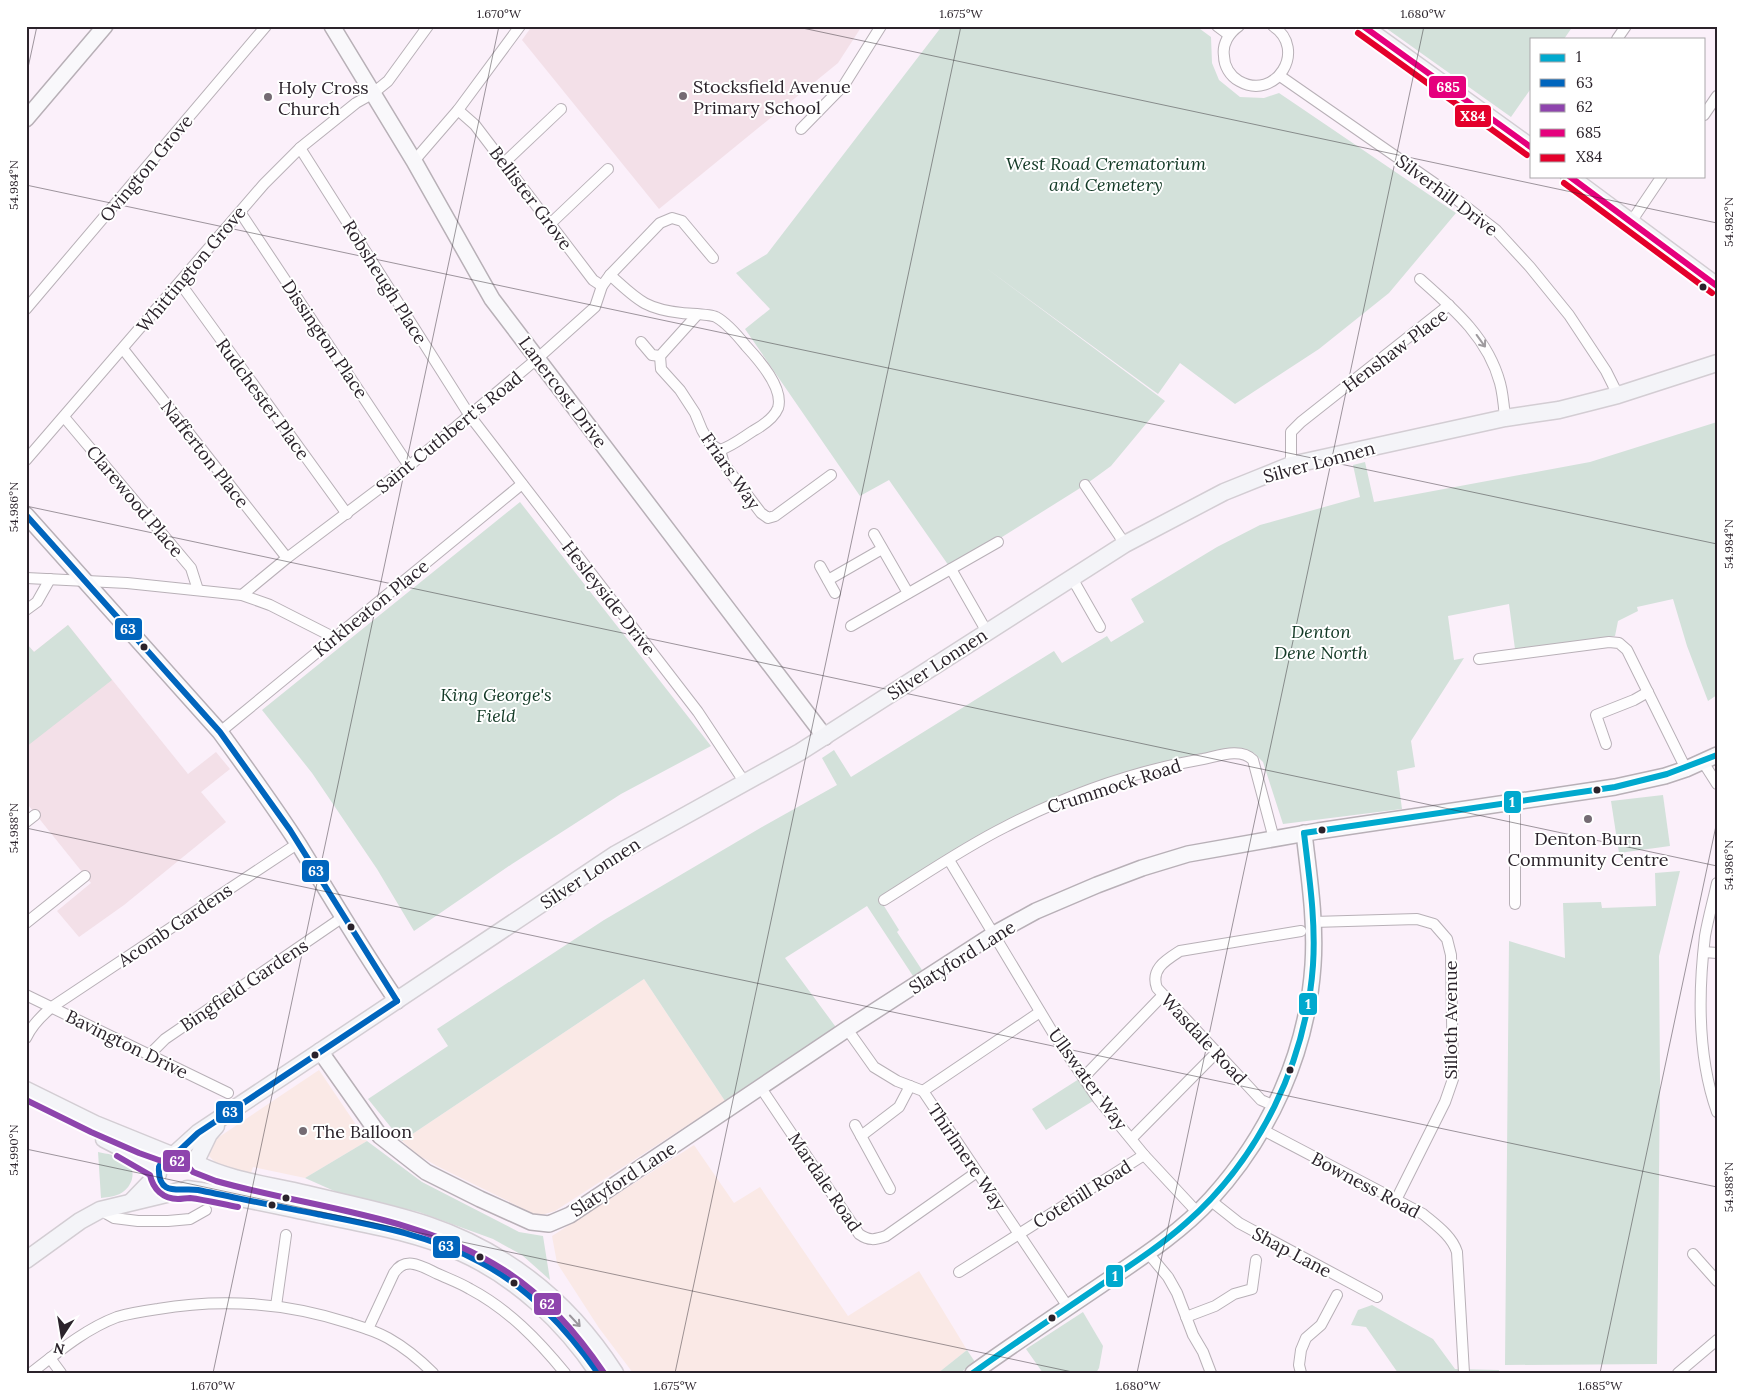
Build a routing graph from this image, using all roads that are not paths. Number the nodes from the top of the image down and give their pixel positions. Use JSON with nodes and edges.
{"nodes":[{"id":1,"x":105,"y":26,"type":"edge"},
{"id":2,"x":266,"y":26,"type":"edge"},
{"id":3,"x":332,"y":26,"type":"edge"},
{"id":4,"x":428,"y":26,"type":"edge"},
{"id":5,"x":520,"y":26,"type":"edge"},
{"id":6,"x":881,"y":26,"type":"edge"},
{"id":7,"x":1217,"y":26,"type":"edge"},
{"id":8,"x":1239,"y":26,"type":"edge"},
{"id":9,"x":1363,"y":26,"type":"edge"},
{"id":10,"x":1626,"y":26,"type":"edge"},
{"id":11,"x":1275,"y":27,"type":"edge"},
{"id":12,"x":1229,"y":35,"type":"junction"},
{"id":13,"x":1618,"y":38,"type":"edge"},
{"id":14,"x":1280,"y":76,"type":"junction"},
{"id":15,"x":372,"y":94,"type":"junction"},
{"id":16,"x":1717,"y":96,"type":"edge"},
{"id":17,"x":561,"y":109,"type":"dead end"},
{"id":18,"x":458,"y":110,"type":"junction"},
{"id":19,"x":1706,"y":112,"type":"edge"},
{"id":20,"x":26,"y":120,"type":"edge"},
{"id":21,"x":801,"y":129,"type":"dead end"},
{"id":22,"x":1530,"y":147,"type":"edge"},
{"id":23,"x":300,"y":148,"type":"junction"},
{"id":24,"x":414,"y":161,"type":"junction"},
{"id":25,"x":504,"y":163,"type":"junction"},
{"id":26,"x":608,"y":169,"type":"dead end"},
{"id":27,"x":1573,"y":178,"type":"edge"},
{"id":28,"x":1661,"y":178,"type":"edge"},
{"id":29,"x":240,"y":212,"type":"junction"},
{"id":30,"x":1631,"y":222,"type":"junction"},
{"id":31,"x":550,"y":224,"type":"junction"},
{"id":32,"x":713,"y":258,"type":"dead end"},
{"id":33,"x":610,"y":275,"type":"junction"},
{"id":34,"x":1420,"y":280,"type":"dead end"},
{"id":35,"x":180,"y":283,"type":"junction"},
{"id":36,"x":602,"y":286,"type":"junction"},
{"id":37,"x":1717,"y":286,"type":"edge"},
{"id":38,"x":1449,"y":305,"type":"junction"},
{"id":39,"x":26,"y":309,"type":"edge"},
{"id":40,"x":697,"y":315,"type":"junction"},
{"id":41,"x":641,"y":342,"type":"dead end"},
{"id":42,"x":123,"y":349,"type":"junction"},
{"id":43,"x":660,"y":356,"type":"junction"},
{"id":44,"x":538,"y":358,"type":"junction"},
{"id":45,"x":1717,"y":363,"type":"edge"},
{"id":46,"x":1618,"y":395,"type":"junction"},
{"id":47,"x":470,"y":416,"type":"junction"},
{"id":48,"x":64,"y":417,"type":"junction"},
{"id":49,"x":1505,"y":418,"type":"junction"},
{"id":50,"x":720,"y":450,"type":"junction"},
{"id":51,"x":26,"y":460,"type":"edge"},
{"id":52,"x":409,"y":466,"type":"junction"},
{"id":53,"x":1291,"y":466,"type":"junction"},
{"id":54,"x":831,"y":474,"type":"dead end"},
{"id":55,"x":522,"y":484,"type":"junction"},
{"id":56,"x":1085,"y":485,"type":"dead end"},
{"id":57,"x":347,"y":514,"type":"junction"},
{"id":58,"x":26,"y":515,"type":"edge"},
{"id":59,"x":874,"y":534,"type":"dead end"},
{"id":60,"x":998,"y":542,"type":"dead end"},
{"id":61,"x":1125,"y":544,"type":"junction"},
{"id":62,"x":882,"y":549,"type":"junction"},
{"id":63,"x":287,"y":558,"type":"junction"},
{"id":64,"x":820,"y":566,"type":"dead end"},
{"id":65,"x":951,"y":569,"type":"junction"},
{"id":66,"x":26,"y":578,"type":"edge"},
{"id":67,"x":1072,"y":578,"type":"junction"},
{"id":68,"x":50,"y":579,"type":"junction"},
{"id":69,"x":828,"y":580,"type":"junction"},
{"id":70,"x":84,"y":581,"type":"junction"},
{"id":71,"x":198,"y":590,"type":"junction"},
{"id":72,"x":835,"y":593,"type":"dead end"},
{"id":73,"x":908,"y":593,"type":"junction"},
{"id":74,"x":242,"y":595,"type":"junction"},
{"id":75,"x":26,"y":610,"type":"edge"},
{"id":76,"x":851,"y":626,"type":"dead end"},
{"id":77,"x":1100,"y":627,"type":"dead end"},
{"id":78,"x":987,"y":632,"type":"junction"},
{"id":79,"x":335,"y":638,"type":"junction"},
{"id":80,"x":1479,"y":659,"type":"dead end"},
{"id":81,"x":1648,"y":692,"type":"junction"},
{"id":82,"x":220,"y":732,"type":"junction"},
{"id":83,"x":825,"y":737,"type":"junction"},
{"id":84,"x":1606,"y":744,"type":"dead end"},
{"id":85,"x":1717,"y":755,"type":"edge"},
{"id":86,"x":1703,"y":762,"type":"junction"},
{"id":87,"x":1686,"y":769,"type":"junction"},
{"id":88,"x":745,"y":783,"type":"junction"},
{"id":89,"x":1717,"y":784,"type":"edge"},
{"id":90,"x":1515,"y":803,"type":"junction"},
{"id":91,"x":36,"y":814,"type":"dead end"},
{"id":92,"x":26,"y":822,"type":"edge"},
{"id":93,"x":1304,"y":833,"type":"junction"},
{"id":94,"x":1274,"y":839,"type":"junction"},
{"id":95,"x":298,"y":844,"type":"junction"},
{"id":96,"x":949,"y":860,"type":"junction"},
{"id":97,"x":85,"y":876,"type":"dead end"},
{"id":98,"x":1717,"y":883,"type":"edge"},
{"id":99,"x":884,"y":900,"type":"dead end"},
{"id":100,"x":1515,"y":904,"type":"dead end"},
{"id":101,"x":342,"y":917,"type":"junction"},
{"id":102,"x":1314,"y":922,"type":"junction"},
{"id":103,"x":26,"y":923,"type":"edge"},
{"id":104,"x":1300,"y":931,"type":"dead end"},
{"id":105,"x":994,"y":934,"type":"junction"},
{"id":106,"x":1704,"y":952,"type":"junction"},
{"id":107,"x":1717,"y":953,"type":"edge"},
{"id":108,"x":26,"y":995,"type":"edge"},
{"id":109,"x":1163,"y":995,"type":"junction"},
{"id":110,"x":397,"y":1000,"type":"junction"},
{"id":111,"x":52,"y":1007,"type":"junction"},
{"id":112,"x":1040,"y":1012,"type":"junction"},
{"id":113,"x":847,"y":1029,"type":"junction"},
{"id":114,"x":26,"y":1038,"type":"edge"},
{"id":115,"x":320,"y":1050,"type":"junction"},
{"id":116,"x":1217,"y":1052,"type":"junction"},
{"id":117,"x":149,"y":1055,"type":"junction"},
{"id":118,"x":1084,"y":1077,"type":"junction"},
{"id":119,"x":910,"y":1086,"type":"junction"},
{"id":120,"x":761,"y":1088,"type":"junction"},
{"id":121,"x":26,"y":1090,"type":"edge"},
{"id":122,"x":923,"y":1090,"type":"junction"},
{"id":123,"x":228,"y":1093,"type":"dead end"},
{"id":124,"x":26,"y":1102,"type":"edge"},
{"id":125,"x":1275,"y":1106,"type":"junction"},
{"id":126,"x":1717,"y":1112,"type":"edge"},
{"id":127,"x":224,"y":1116,"type":"junction"},
{"id":128,"x":855,"y":1125,"type":"dead end"},
{"id":129,"x":1263,"y":1130,"type":"junction"},
{"id":130,"x":861,"y":1136,"type":"junction"},
{"id":131,"x":1132,"y":1138,"type":"junction"},
{"id":132,"x":173,"y":1153,"type":"junction"},
{"id":133,"x":1144,"y":1155,"type":"junction"},
{"id":134,"x":197,"y":1163,"type":"junction"},
{"id":135,"x":158,"y":1172,"type":"junction"},
{"id":136,"x":977,"y":1172,"type":"junction"},
{"id":137,"x":890,"y":1189,"type":"dead end"},
{"id":138,"x":183,"y":1190,"type":"junction"},
{"id":139,"x":1210,"y":1200,"type":"junction"},
{"id":140,"x":1396,"y":1200,"type":"junction"},
{"id":141,"x":130,"y":1202,"type":"junction"},
{"id":142,"x":100,"y":1210,"type":"junction"},
{"id":143,"x":206,"y":1210,"type":"dead end"},
{"id":144,"x":1197,"y":1212,"type":"junction"},
{"id":145,"x":1019,"y":1234,"type":"junction"},
{"id":146,"x":286,"y":1235,"type":"dead end"},
{"id":147,"x":1148,"y":1253,"type":"junction"},
{"id":148,"x":1693,"y":1254,"type":"dead end"},
{"id":149,"x":26,"y":1260,"type":"edge"},
{"id":150,"x":1256,"y":1260,"type":"dead end"},
{"id":151,"x":959,"y":1272,"type":"dead end"},
{"id":152,"x":1717,"y":1281,"type":"edge"},
{"id":153,"x":1337,"y":1295,"type":"dead end"},
{"id":154,"x":1377,"y":1297,"type":"dead end"},
{"id":155,"x":276,"y":1306,"type":"junction"},
{"id":156,"x":1068,"y":1307,"type":"junction"},
{"id":157,"x":1186,"y":1317,"type":"junction"},
{"id":158,"x":368,"y":1329,"type":"junction"},
{"id":159,"x":1717,"y":1340,"type":"edge"},
{"id":160,"x":50,"y":1358,"type":"junction"},
{"id":161,"x":31,"y":1373,"type":"edge"},
{"id":162,"x":61,"y":1373,"type":"edge"},
{"id":163,"x":433,"y":1373,"type":"edge"},
{"id":164,"x":565,"y":1373,"type":"edge"},
{"id":165,"x":598,"y":1373,"type":"edge"},
{"id":166,"x":615,"y":1373,"type":"edge"},
{"id":167,"x":973,"y":1373,"type":"edge"},
{"id":168,"x":1211,"y":1373,"type":"edge"},
{"id":169,"x":1301,"y":1373,"type":"edge"},
{"id":170,"x":1464,"y":1373,"type":"edge"},
{"id":171,"x":1678,"y":1373,"type":"edge"}],
"edges":[{"from":1,"to":20,"type":"street"},
{"from":2,"to":39,"type":"street","name":"Ovington Grove"},
{"from":3,"to":15,"type":"street","name":"Lanercost Drive"},
{"from":4,"to":15,"type":"street","name":"Whittington Grove"},
{"from":5,"to":18,"type":"street"},
{"from":6,"to":21,"type":"street"},
{"from":7,"to":12,"type":"street"},
{"from":8,"to":12,"type":"street"},
{"from":9,"to":22,"type":"main road"},
{"from":10,"to":13,"type":"street"},
{"from":11,"to":14,"type":"street"},
{"from":12,"to":14,"type":"street"},
{"from":14,"to":46,"type":"street","name":"Silverhill Drive"},
{"from":15,"to":23,"type":"street","name":"Whittington Grove"},
{"from":15,"to":24,"type":"street","name":"Lanercost Drive"},
{"from":16,"to":19,"type":"street"},
{"from":17,"to":25,"type":"street"},
{"from":18,"to":24,"type":"street"},
{"from":18,"to":25,"type":"street","name":"Bellister Grove"},
{"from":23,"to":29,"type":"street","name":"Whittington Grove"},
{"from":23,"to":47,"type":"street","name":"Robsheugh Place"},
{"from":24,"to":44,"type":"street","name":"Lanercost Drive"},
{"from":25,"to":31,"type":"street","name":"Bellister Grove"},
{"from":26,"to":31,"type":"street"},
{"from":27,"to":30,"type":"main road"},
{"from":28,"to":30,"type":"street"},
{"from":29,"to":35,"type":"street","name":"Whittington Grove"},
{"from":29,"to":52,"type":"street","name":"Dissington Place"},
{"from":30,"to":37,"type":"main road"},
{"from":31,"to":36,"type":"street","name":"Bellister Grove"},
{"from":32,"to":33,"type":"street","name":"Saint Cuthbert's Road"},
{"from":33,"to":36,"type":"street","name":"Saint Cuthbert's Road"},
{"from":33,"to":40,"type":"street"},
{"from":34,"to":38,"type":"street"},
{"from":35,"to":42,"type":"street","name":"Whittington Grove"},
{"from":35,"to":57,"type":"street","name":"Rudchester Place"},
{"from":36,"to":44,"type":"street","name":"Saint Cuthbert's Road"},
{"from":38,"to":49,"type":"street","name":"Henshaw Place","one_way":true},
{"from":38,"to":53,"type":"street","name":"Henshaw Place"},
{"from":40,"to":43,"type":"street"},
{"from":40,"to":50,"type":"street"},
{"from":41,"to":43,"type":"street"},
{"from":42,"to":48,"type":"street","name":"Whittington Grove"},
{"from":42,"to":63,"type":"street","name":"Nafferton Place"},
{"from":43,"to":50,"type":"street","name":"Friars Way"},
{"from":44,"to":47,"type":"street","name":"Saint Cuthbert's Road"},
{"from":44,"to":83,"type":"street","name":"Lanercost Drive"},
{"from":45,"to":46,"type":"main road","name":"Silver Lonnen"},
{"from":46,"to":49,"type":"main road","name":"Silver Lonnen"},
{"from":47,"to":52,"type":"street","name":"Saint Cuthbert's Road"},
{"from":47,"to":55,"type":"street","name":"Hesleyside Drive"},
{"from":48,"to":51,"type":"street","name":"Whittington Grove"},
{"from":48,"to":71,"type":"street","name":"Clarewood Place"},
{"from":49,"to":53,"type":"main road","name":"Silver Lonnen"},
{"from":50,"to":54,"type":"street","name":"Friars Way"},
{"from":52,"to":57,"type":"street","name":"Saint Cuthbert's Road"},
{"from":53,"to":61,"type":"main road","name":"Silver Lonnen"},
{"from":55,"to":79,"type":"street","name":"Kirkheaton Place"},
{"from":55,"to":88,"type":"street","name":"Hesleyside Drive"},
{"from":56,"to":61,"type":"street"},
{"from":57,"to":63,"type":"street","name":"Saint Cuthbert's Road"},
{"from":58,"to":70,"type":"street"},
{"from":59,"to":62,"type":"street"},
{"from":60,"to":65,"type":"street"},
{"from":61,"to":67,"type":"main road","name":"Silver Lonnen"},
{"from":62,"to":69,"type":"street"},
{"from":62,"to":73,"type":"street"},
{"from":63,"to":74,"type":"street","name":"Saint Cuthbert's Road"},
{"from":64,"to":69,"type":"street"},
{"from":65,"to":73,"type":"street"},
{"from":65,"to":78,"type":"street"},
{"from":66,"to":68,"type":"street"},
{"from":67,"to":77,"type":"street"},
{"from":67,"to":78,"type":"main road","name":"Silver Lonnen"},
{"from":68,"to":70,"type":"street"},
{"from":68,"to":75,"type":"street"},
{"from":69,"to":72,"type":"street"},
{"from":70,"to":71,"type":"street"},
{"from":70,"to":82,"type":"street"},
{"from":71,"to":74,"type":"street"},
{"from":73,"to":76,"type":"street"},
{"from":74,"to":79,"type":"street"},
{"from":78,"to":83,"type":"main road","name":"Silver Lonnen"},
{"from":79,"to":82,"type":"street","name":"Kirkheaton Place"},
{"from":80,"to":81,"type":"street"},
{"from":81,"to":84,"type":"street"},
{"from":81,"to":87,"type":"street"},
{"from":82,"to":95,"type":"street"},
{"from":83,"to":88,"type":"main road","name":"Silver Lonnen"},
{"from":85,"to":86,"type":"street","name":"Slatyford Lane"},
{"from":86,"to":87,"type":"street","name":"Slatyford Lane"},
{"from":86,"to":89,"type":"street"},
{"from":87,"to":90,"type":"street","name":"Slatyford Lane"},
{"from":88,"to":110,"type":"main road","name":"Silver Lonnen"},
{"from":90,"to":93,"type":"street","name":"Slatyford Lane"},
{"from":90,"to":100,"type":"street"},
{"from":91,"to":92,"type":"street"},
{"from":93,"to":94,"type":"street","name":"Slatyford Lane"},
{"from":93,"to":102,"type":"street"},
{"from":94,"to":96,"type":"street","name":"Crummock Road"},
{"from":94,"to":105,"type":"street","name":"Slatyford Lane"},
{"from":95,"to":101,"type":"street"},
{"from":95,"to":111,"type":"street","name":"Acomb Gardens"},
{"from":96,"to":99,"type":"street","name":"Crummock Road"},
{"from":96,"to":105,"type":"street","name":"Ullswater Way"},
{"from":97,"to":103,"type":"street"},
{"from":98,"to":106,"type":"street"},
{"from":101,"to":110,"type":"street"},
{"from":101,"to":117,"type":"street","name":"Bingfield Gardens"},
{"from":102,"to":125,"type":"street"},
{"from":102,"to":140,"type":"street","name":"Silloth Avenue"},
{"from":104,"to":109,"type":"street","name":"Wasdale Road"},
{"from":105,"to":112,"type":"street","name":"Ullswater Way"},
{"from":105,"to":113,"type":"street","name":"Slatyford Lane"},
{"from":106,"to":107,"type":"street"},
{"from":106,"to":126,"type":"street"},
{"from":108,"to":111,"type":"street","name":"Bavington Drive"},
{"from":109,"to":116,"type":"street","name":"Wasdale Road"},
{"from":109,"to":118,"type":"street"},
{"from":110,"to":115,"type":"main road","name":"Silver Lonnen"},
{"from":111,"to":114,"type":"street","name":"Acomb Gardens"},
{"from":111,"to":117,"type":"street","name":"Bavington Drive"},
{"from":112,"to":118,"type":"street","name":"Ullswater Way"},
{"from":112,"to":122,"type":"street"},
{"from":113,"to":119,"type":"street","name":"Thirlmere Way"},
{"from":113,"to":120,"type":"street","name":"Slatyford Lane"},
{"from":115,"to":120,"type":"street","name":"Slatyford Lane"},
{"from":115,"to":127,"type":"main road","name":"Silver Lonnen"},
{"from":116,"to":125,"type":"street","name":"Wasdale Road"},
{"from":116,"to":131,"type":"street"},
{"from":117,"to":123,"type":"street","name":"Bavington Drive"},
{"from":118,"to":131,"type":"street","name":"Ullswater Way"},
{"from":119,"to":122,"type":"street","name":"Thirlmere Way"},
{"from":119,"to":130,"type":"street"},
{"from":120,"to":136,"type":"street","name":"Mardale Road"},
{"from":121,"to":132,"type":"main road"},
{"from":122,"to":136,"type":"street","name":"Thirlmere Way"},
{"from":124,"to":135,"type":"main road"},
{"from":125,"to":129,"type":"street"},
{"from":127,"to":132,"type":"main road","name":"Silver Lonnen"},
{"from":127,"to":134,"type":"main road","name":"Silver Lonnen"},
{"from":128,"to":130,"type":"street"},
{"from":129,"to":139,"type":"street"},
{"from":129,"to":140,"type":"street","name":"Bowness Road"},
{"from":130,"to":137,"type":"street"},
{"from":131,"to":133,"type":"street","name":"Ullswater Way"},
{"from":132,"to":134,"type":"main road"},
{"from":132,"to":135,"type":"main road"},
{"from":133,"to":144,"type":"street","name":"Ullswater Way"},
{"from":133,"to":145,"type":"street","name":"Cotehill Road"},
{"from":134,"to":138,"type":"main road"},
{"from":134,"to":166,"type":"main road","one_way":true},
{"from":135,"to":138,"type":"main road"},
{"from":135,"to":141,"type":"main road"},
{"from":136,"to":145,"type":"street","name":"Thirlmere Way"},
{"from":138,"to":141,"type":"main road"},
{"from":138,"to":165,"type":"main road"},
{"from":139,"to":144,"type":"street"},
{"from":139,"to":154,"type":"street","name":"Shap Lane"},
{"from":140,"to":170,"type":"street","name":"Bowness Road"},
{"from":141,"to":142,"type":"main road"},
{"from":142,"to":143,"type":"street"},
{"from":142,"to":149,"type":"main road"},
{"from":144,"to":147,"type":"street"},
{"from":145,"to":151,"type":"street","name":"Cotehill Road"},
{"from":145,"to":156,"type":"street","name":"Thirlmere Way"},
{"from":146,"to":155,"type":"street"},
{"from":147,"to":156,"type":"street"},
{"from":147,"to":157,"type":"street"},
{"from":148,"to":152,"type":"street"},
{"from":150,"to":157,"type":"street"},
{"from":153,"to":169,"type":"street"},
{"from":155,"to":158,"type":"street"},
{"from":155,"to":160,"type":"street"},
{"from":156,"to":167,"type":"street"},
{"from":157,"to":168,"type":"street"},
{"from":158,"to":163,"type":"street"},
{"from":158,"to":164,"type":"street"},
{"from":159,"to":171,"type":"street"},
{"from":160,"to":161,"type":"street"},
{"from":160,"to":162,"type":"street"}]}
